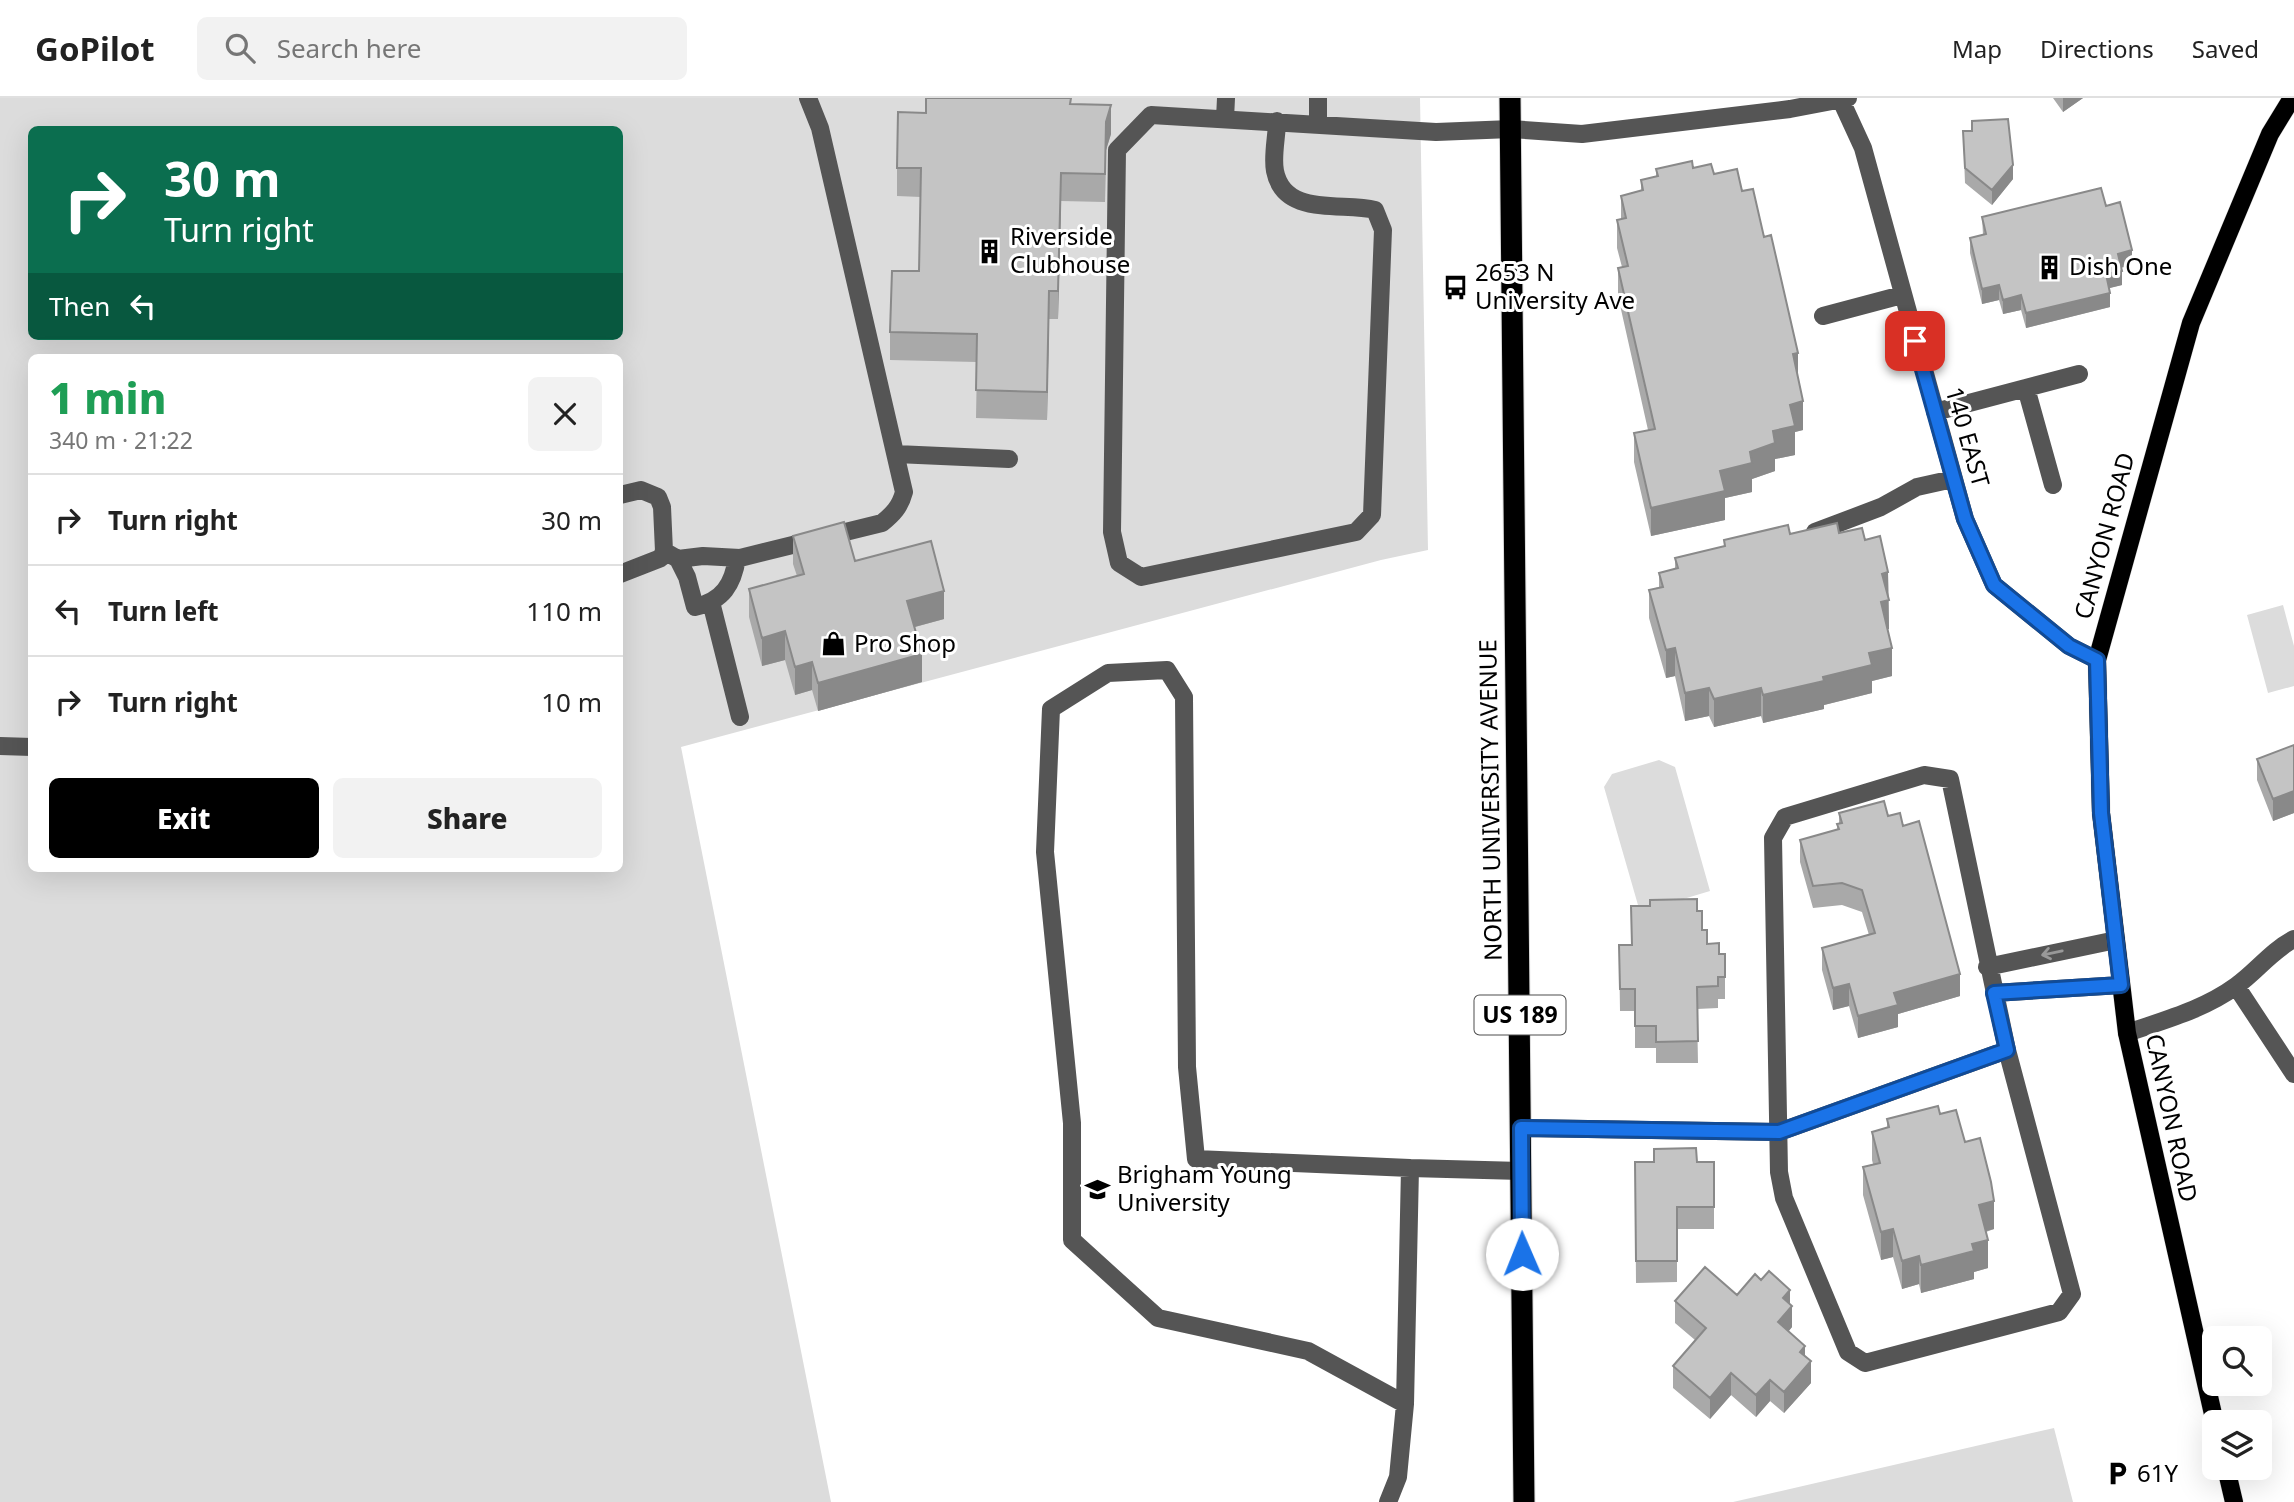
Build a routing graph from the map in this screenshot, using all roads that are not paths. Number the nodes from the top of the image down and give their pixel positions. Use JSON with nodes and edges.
{"nodes":[{"id":1,"x":808,"y":98,"type":"edge"},
{"id":2,"x":1226,"y":98,"type":"edge"},
{"id":3,"x":1318,"y":98,"type":"edge"},
{"id":4,"x":1510,"y":98,"type":"edge"},
{"id":5,"x":2292,"y":98,"type":"edge"},
{"id":6,"x":1843,"y":99,"type":"edge"},
{"id":7,"x":1225,"y":119,"type":"junction"},
{"id":8,"x":1277,"y":121,"type":"junction"},
{"id":9,"x":1318,"y":123,"type":"junction"},
{"id":10,"x":1511,"y":129,"type":"junction"},
{"id":11,"x":1902,"y":295,"type":"junction"},
{"id":12,"x":1823,"y":316,"type":"dead end"},
{"id":13,"x":2079,"y":374,"type":"dead end"},
{"id":14,"x":2026,"y":388,"type":"junction"},
{"id":15,"x":1935,"y":412,"type":"junction"},
{"id":16,"x":896,"y":454,"type":"junction"},
{"id":17,"x":1009,"y":459,"type":"dead end"},
{"id":18,"x":1953,"y":479,"type":"junction"},
{"id":19,"x":2053,"y":485,"type":"dead end"},
{"id":20,"x":623,"y":494,"type":"edge"},
{"id":21,"x":1793,"y":538,"type":"edge"},
{"id":22,"x":671,"y":555,"type":"junction"},
{"id":23,"x":737,"y":558,"type":"junction"},
{"id":24,"x":623,"y":573,"type":"edge"},
{"id":25,"x":711,"y":602,"type":"junction"},
{"id":26,"x":2097,"y":660,"type":"junction"},
{"id":27,"x":740,"y":717,"type":"dead end"},
{"id":28,"x":0,"y":746,"type":"edge"},
{"id":29,"x":28,"y":747,"type":"edge"},
{"id":30,"x":2294,"y":939,"type":"edge"},
{"id":31,"x":2116,"y":940,"type":"junction"},
{"id":32,"x":1987,"y":967,"type":"junction"},
{"id":33,"x":2121,"y":985,"type":"junction"},
{"id":34,"x":2236,"y":986,"type":"junction"},
{"id":35,"x":1994,"y":993,"type":"junction"},
{"id":36,"x":2127,"y":1033,"type":"junction"},
{"id":37,"x":2007,"y":1050,"type":"junction"},
{"id":38,"x":2294,"y":1074,"type":"edge"},
{"id":39,"x":1521,"y":1128,"type":"junction"},
{"id":40,"x":1779,"y":1132,"type":"junction"},
{"id":41,"x":1410,"y":1168,"type":"junction"},
{"id":42,"x":1521,"y":1171,"type":"junction"},
{"id":43,"x":1405,"y":1404,"type":"junction"},
{"id":44,"x":2212,"y":1410,"type":"edge"},
{"id":45,"x":2229,"y":1480,"type":"edge"},
{"id":46,"x":1388,"y":1502,"type":"edge"},
{"id":47,"x":1524,"y":1502,"type":"edge"},
{"id":48,"x":2234,"y":1502,"type":"edge"}],
"edges":[{"from":1,"to":16,"type":"street"},
{"from":2,"to":7,"type":"street"},
{"from":3,"to":9,"type":"street"},
{"from":4,"to":10,"type":"highway","name":"NORTH UNIVERSITY AVENUE","number":"US 189"},
{"from":5,"to":26,"type":"main road","name":"CANYON ROAD"},
{"from":6,"to":10,"type":"street"},
{"from":6,"to":11,"type":"street","name":"140 EAST"},
{"from":7,"to":8,"type":"street"},
{"from":7,"to":8,"type":"street"},
{"from":8,"to":9,"type":"street"},
{"from":9,"to":10,"type":"street"},
{"from":10,"to":39,"type":"highway","name":"NORTH UNIVERSITY AVENUE","number":"US 189"},
{"from":11,"to":12,"type":"street"},
{"from":11,"to":15,"type":"street","name":"140 EAST"},
{"from":13,"to":14,"type":"street"},
{"from":14,"to":15,"type":"street"},
{"from":14,"to":19,"type":"street"},
{"from":15,"to":18,"type":"street","name":"140 EAST"},
{"from":16,"to":17,"type":"street"},
{"from":16,"to":23,"type":"street"},
{"from":18,"to":21,"type":"street"},
{"from":18,"to":26,"type":"street","name":"140 EAST"},
{"from":20,"to":22,"type":"street"},
{"from":22,"to":23,"type":"street"},
{"from":22,"to":24,"type":"street"},
{"from":22,"to":25,"type":"street"},
{"from":23,"to":25,"type":"street"},
{"from":25,"to":27,"type":"street"},
{"from":26,"to":31,"type":"main road","name":"CANYON ROAD"},
{"from":28,"to":29,"type":"street"},
{"from":30,"to":34,"type":"street"},
{"from":31,"to":32,"type":"street","one_way":true},
{"from":31,"to":33,"type":"main road","name":"CANYON ROAD"},
{"from":32,"to":35,"type":"street"},
{"from":32,"to":40,"type":"street"},
{"from":33,"to":35,"type":"street"},
{"from":33,"to":36,"type":"main road","name":"CANYON ROAD"},
{"from":34,"to":36,"type":"street"},
{"from":34,"to":38,"type":"street"},
{"from":35,"to":37,"type":"street"},
{"from":36,"to":44,"type":"main road","name":"CANYON ROAD"},
{"from":37,"to":40,"type":"street"},
{"from":37,"to":40,"type":"street"},
{"from":39,"to":40,"type":"street"},
{"from":39,"to":42,"type":"highway","name":"NORTH UNIVERSITY AVENUE","number":"US 189"},
{"from":41,"to":42,"type":"street"},
{"from":41,"to":43,"type":"street"},
{"from":41,"to":43,"type":"street"},
{"from":42,"to":47,"type":"highway","name":"NORTH UNIVERSITY AVENUE","number":"US 189"},
{"from":43,"to":46,"type":"street"},
{"from":45,"to":48,"type":"main road"}]}
